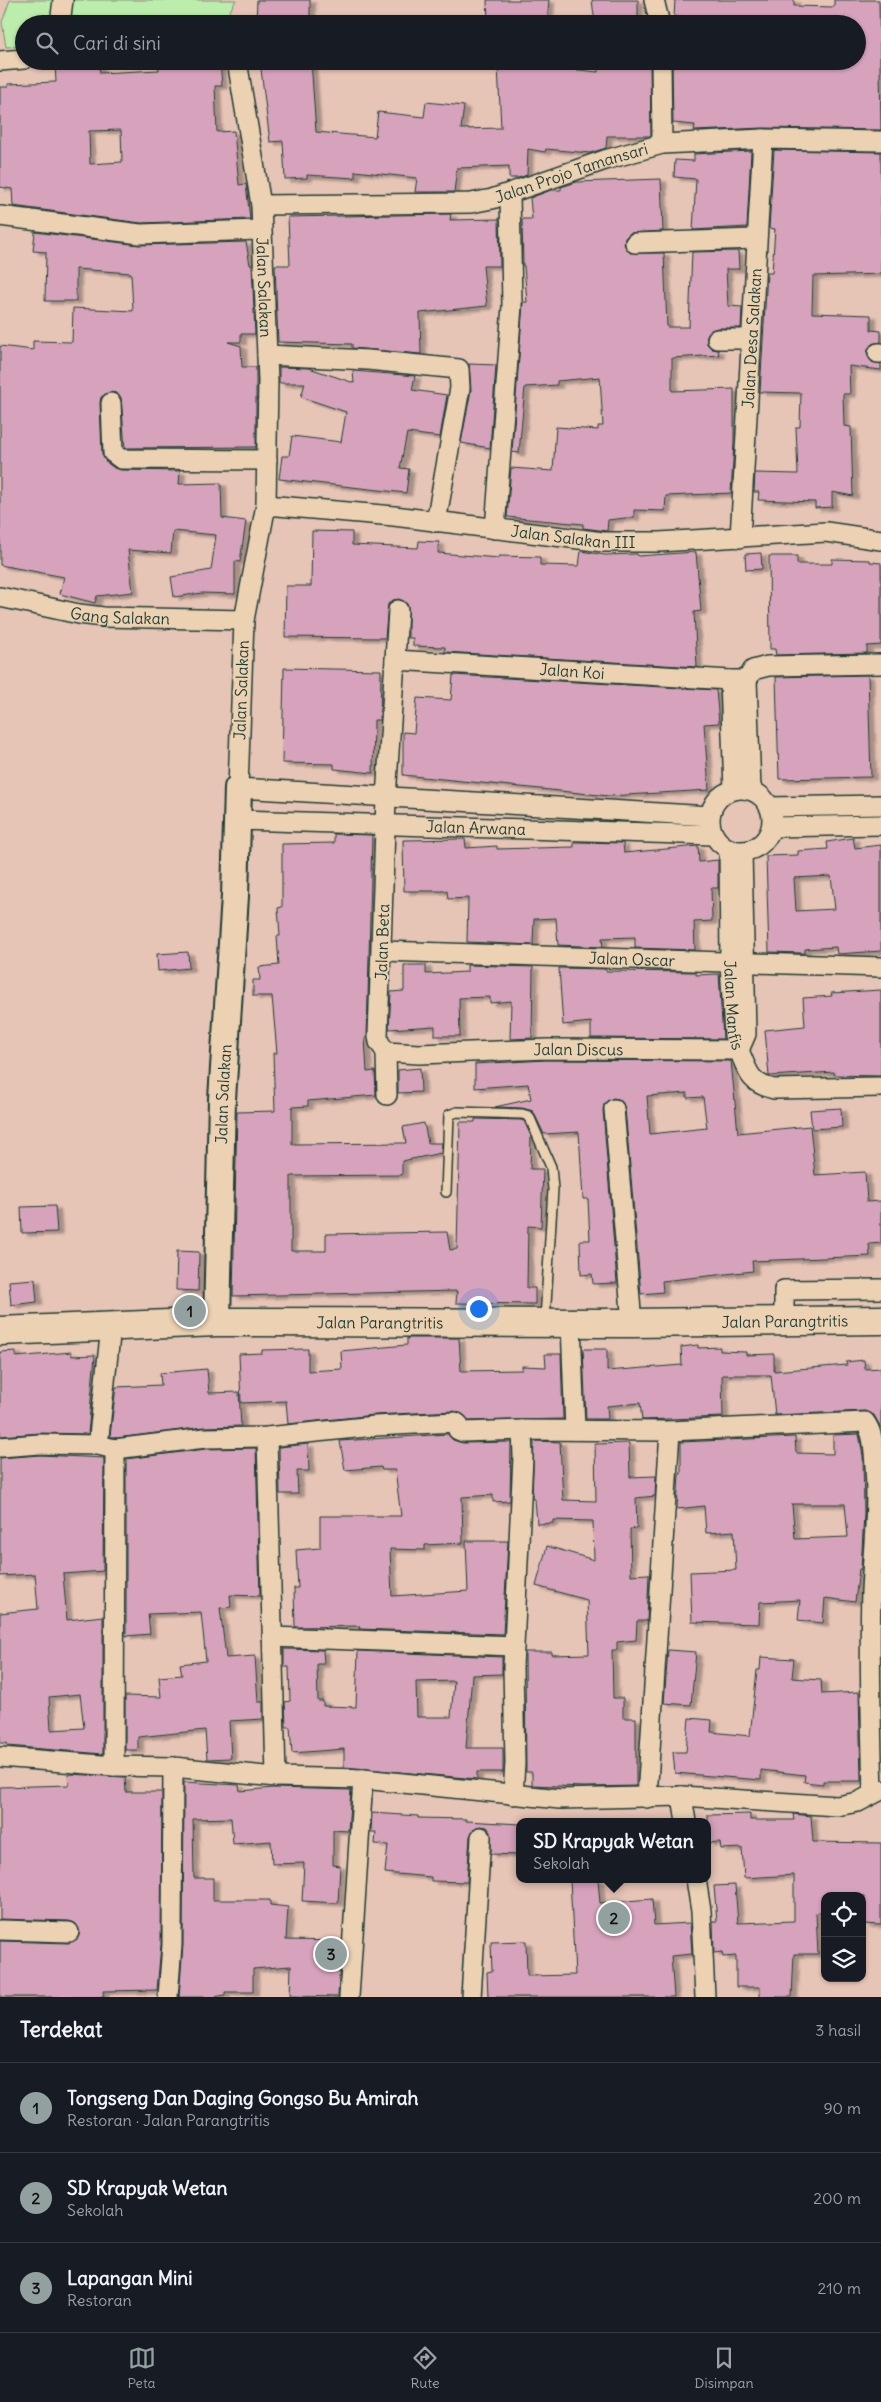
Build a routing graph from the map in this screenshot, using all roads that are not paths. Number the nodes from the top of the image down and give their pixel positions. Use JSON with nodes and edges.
{"nodes":[{"id":1,"x":63,"y":0,"type":"edge"},
{"id":2,"x":654,"y":0,"type":"edge"},
{"id":3,"x":61,"y":15,"type":"edge"},
{"id":4,"x":658,"y":15,"type":"edge"},
{"id":5,"x":15,"y":60,"type":"edge"},
{"id":6,"x":0,"y":61,"type":"edge"},
{"id":7,"x":239,"y":70,"type":"edge"},
{"id":8,"x":661,"y":70,"type":"edge"},
{"id":9,"x":763,"y":139,"type":"junction"},
{"id":10,"x":881,"y":141,"type":"edge"},
{"id":11,"x":662,"y":144,"type":"junction"},
{"id":12,"x":510,"y":193,"type":"junction"},
{"id":13,"x":261,"y":205,"type":"junction"},
{"id":14,"x":0,"y":216,"type":"edge"},
{"id":15,"x":262,"y":230,"type":"junction"},
{"id":16,"x":756,"y":239,"type":"junction"},
{"id":17,"x":635,"y":243,"type":"dead end"},
{"id":18,"x":751,"y":339,"type":"junction"},
{"id":19,"x":717,"y":340,"type":"dead end"},
{"id":20,"x":267,"y":355,"type":"junction"},
{"id":21,"x":111,"y":403,"type":"dead end"},
{"id":22,"x":267,"y":460,"type":"junction"},
{"id":23,"x":266,"y":505,"type":"junction"},
{"id":24,"x":436,"y":522,"type":"junction"},
{"id":25,"x":495,"y":529,"type":"junction"},
{"id":26,"x":740,"y":538,"type":"junction"},
{"id":27,"x":881,"y":540,"type":"edge"},
{"id":28,"x":0,"y":597,"type":"edge"},
{"id":29,"x":398,"y":610,"type":"dead end"},
{"id":30,"x":244,"y":620,"type":"junction"},
{"id":31,"x":395,"y":660,"type":"junction"},
{"id":32,"x":881,"y":664,"type":"edge"},
{"id":33,"x":739,"y":680,"type":"junction"},
{"id":34,"x":238,"y":788,"type":"junction"},
{"id":35,"x":742,"y":790,"type":"junction"},
{"id":36,"x":386,"y":798,"type":"junction"},
{"id":37,"x":881,"y":805,"type":"edge"},
{"id":38,"x":770,"y":807,"type":"junction"},
{"id":39,"x":710,"y":816,"type":"junction"},
{"id":40,"x":238,"y":820,"type":"junction"},
{"id":41,"x":881,"y":825,"type":"edge"},
{"id":42,"x":386,"y":826,"type":"junction"},
{"id":43,"x":772,"y":827,"type":"junction"},
{"id":44,"x":713,"y":835,"type":"junction"},
{"id":45,"x":736,"y":850,"type":"junction"},
{"id":46,"x":383,"y":951,"type":"junction"},
{"id":47,"x":737,"y":962,"type":"junction"},
{"id":48,"x":881,"y":967,"type":"edge"},
{"id":49,"x":739,"y":1050,"type":"junction"},
{"id":50,"x":386,"y":1052,"type":"junction"},
{"id":51,"x":881,"y":1087,"type":"edge"},
{"id":52,"x":387,"y":1095,"type":"dead end"},
{"id":53,"x":614,"y":1109,"type":"dead end"},
{"id":54,"x":446,"y":1192,"type":"dead end"},
{"id":55,"x":881,"y":1289,"type":"edge"},
{"id":56,"x":881,"y":1320,"type":"edge"},
{"id":57,"x":784,"y":1321,"type":"junction"},
{"id":58,"x":217,"y":1322,"type":"junction"},
{"id":59,"x":558,"y":1323,"type":"junction"},
{"id":60,"x":632,"y":1323,"type":"junction"},
{"id":61,"x":111,"y":1327,"type":"junction"},
{"id":62,"x":0,"y":1331,"type":"edge"},
{"id":63,"x":522,"y":1430,"type":"junction"},
{"id":64,"x":575,"y":1430,"type":"junction"},
{"id":65,"x":670,"y":1431,"type":"junction"},
{"id":66,"x":267,"y":1437,"type":"junction"},
{"id":67,"x":0,"y":1447,"type":"edge"},
{"id":68,"x":107,"y":1447,"type":"junction"},
{"id":69,"x":272,"y":1637,"type":"junction"},
{"id":70,"x":514,"y":1646,"type":"junction"},
{"id":71,"x":0,"y":1757,"type":"edge"},
{"id":72,"x":114,"y":1766,"type":"junction"},
{"id":73,"x":173,"y":1767,"type":"junction"},
{"id":74,"x":276,"y":1777,"type":"junction"},
{"id":75,"x":363,"y":1780,"type":"junction"},
{"id":76,"x":877,"y":1791,"type":"edge"},
{"id":77,"x":512,"y":1795,"type":"junction"},
{"id":78,"x":682,"y":1796,"type":"junction"},
{"id":79,"x":647,"y":1798,"type":"junction"},
{"id":80,"x":685,"y":1818,"type":"edge"},
{"id":81,"x":481,"y":1837,"type":"dead end"},
{"id":82,"x":697,"y":1883,"type":"edge"},
{"id":83,"x":0,"y":1930,"type":"edge"},
{"id":84,"x":69,"y":1932,"type":"dead end"},
{"id":85,"x":168,"y":1997,"type":"edge"},
{"id":86,"x":349,"y":1997,"type":"edge"},
{"id":87,"x":471,"y":1997,"type":"edge"},
{"id":88,"x":705,"y":1997,"type":"edge"}],
"edges":[{"from":1,"to":3,"type":"street"},
{"from":2,"to":4,"type":"street"},
{"from":5,"to":6,"type":"street"},
{"from":7,"to":13,"type":"street","name":"Jalan Salakan"},
{"from":8,"to":11,"type":"street"},
{"from":9,"to":10,"type":"street","name":"Jalan Projo Tamansari"},
{"from":9,"to":11,"type":"street","name":"Jalan Projo Tamansari"},
{"from":9,"to":16,"type":"street","name":"Jalan Desa Salakan"},
{"from":11,"to":12,"type":"street","name":"Jalan Projo Tamansari"},
{"from":12,"to":13,"type":"street","name":"Jalan Projo Tamansari"},
{"from":12,"to":25,"type":"street"},
{"from":13,"to":15,"type":"street","name":"Jalan Salakan"},
{"from":14,"to":15,"type":"street"},
{"from":15,"to":20,"type":"street","name":"Jalan Salakan"},
{"from":16,"to":17,"type":"street"},
{"from":16,"to":18,"type":"street","name":"Jalan Desa Salakan"},
{"from":18,"to":19,"type":"street"},
{"from":18,"to":26,"type":"street","name":"Jalan Desa Salakan"},
{"from":20,"to":22,"type":"street","name":"Jalan Salakan"},
{"from":20,"to":24,"type":"street"},
{"from":21,"to":22,"type":"street"},
{"from":22,"to":23,"type":"street","name":"Jalan Salakan"},
{"from":23,"to":24,"type":"street","name":"Jalan Salakan III"},
{"from":23,"to":30,"type":"street","name":"Jalan Salakan"},
{"from":24,"to":25,"type":"street","name":"Jalan Salakan III"},
{"from":25,"to":26,"type":"street","name":"Jalan Salakan III"},
{"from":26,"to":27,"type":"street","name":"Jalan Salakan III"},
{"from":28,"to":30,"type":"street","name":"Gang Salakan"},
{"from":29,"to":31,"type":"street"},
{"from":30,"to":34,"type":"street","name":"Jalan Salakan"},
{"from":31,"to":33,"type":"street","name":"Jalan Koi"},
{"from":31,"to":36,"type":"street"},
{"from":32,"to":33,"type":"street"},
{"from":33,"to":35,"type":"street"},
{"from":34,"to":36,"type":"street","name":"Jalan Arwana"},
{"from":34,"to":40,"type":"street","name":"Jalan Salakan"},
{"from":35,"to":38,"type":"street"},
{"from":35,"to":39,"type":"street"},
{"from":36,"to":39,"type":"street","name":"Jalan Arwana"},
{"from":36,"to":42,"type":"street","name":"Jalan Beta"},
{"from":37,"to":38,"type":"street"},
{"from":38,"to":43,"type":"street"},
{"from":39,"to":44,"type":"street"},
{"from":40,"to":42,"type":"street","name":"Jalan Arwana"},
{"from":40,"to":58,"type":"street","name":"Jalan Salakan"},
{"from":41,"to":43,"type":"street"},
{"from":42,"to":44,"type":"street","name":"Jalan Arwana"},
{"from":42,"to":46,"type":"street","name":"Jalan Beta"},
{"from":43,"to":45,"type":"street"},
{"from":44,"to":45,"type":"street"},
{"from":45,"to":47,"type":"street","name":"Jalan Manfis"},
{"from":46,"to":47,"type":"street","name":"Jalan Oscar"},
{"from":46,"to":50,"type":"street","name":"Jalan Beta"},
{"from":47,"to":48,"type":"street","name":"Jalan Oscar"},
{"from":47,"to":49,"type":"street","name":"Jalan Manfis"},
{"from":49,"to":50,"type":"street","name":"Jalan Discus"},
{"from":49,"to":51,"type":"street","name":"Jalan Manfis"},
{"from":50,"to":52,"type":"street","name":"Jalan Beta"},
{"from":53,"to":60,"type":"street"},
{"from":54,"to":59,"type":"lane"},
{"from":55,"to":57,"type":"street"},
{"from":56,"to":57,"type":"main road","name":"Jalan Parangtritis"},
{"from":57,"to":60,"type":"main road","name":"Jalan Parangtritis"},
{"from":58,"to":59,"type":"main road","name":"Jalan Parangtritis"},
{"from":58,"to":61,"type":"main road","name":"Jalan Parangtritis"},
{"from":59,"to":60,"type":"main road","name":"Jalan Parangtritis"},
{"from":59,"to":64,"type":"street"},
{"from":61,"to":62,"type":"main road","name":"Jalan Parangtritis"},
{"from":61,"to":68,"type":"street"},
{"from":63,"to":64,"type":"street"},
{"from":63,"to":66,"type":"street"},
{"from":63,"to":70,"type":"street"},
{"from":64,"to":65,"type":"street"},
{"from":65,"to":76,"type":"street"},
{"from":65,"to":79,"type":"street"},
{"from":66,"to":68,"type":"street"},
{"from":66,"to":69,"type":"street"},
{"from":67,"to":68,"type":"street"},
{"from":68,"to":72,"type":"street"},
{"from":69,"to":70,"type":"street"},
{"from":69,"to":74,"type":"street"},
{"from":70,"to":77,"type":"street"},
{"from":71,"to":72,"type":"street"},
{"from":72,"to":73,"type":"street"},
{"from":73,"to":74,"type":"street"},
{"from":73,"to":85,"type":"street"},
{"from":74,"to":75,"type":"street"},
{"from":75,"to":77,"type":"street"},
{"from":75,"to":86,"type":"street"},
{"from":76,"to":78,"type":"street"},
{"from":77,"to":79,"type":"street"},
{"from":78,"to":79,"type":"street"},
{"from":78,"to":80,"type":"street"},
{"from":81,"to":87,"type":"street"},
{"from":82,"to":88,"type":"street"},
{"from":83,"to":84,"type":"street"}]}
